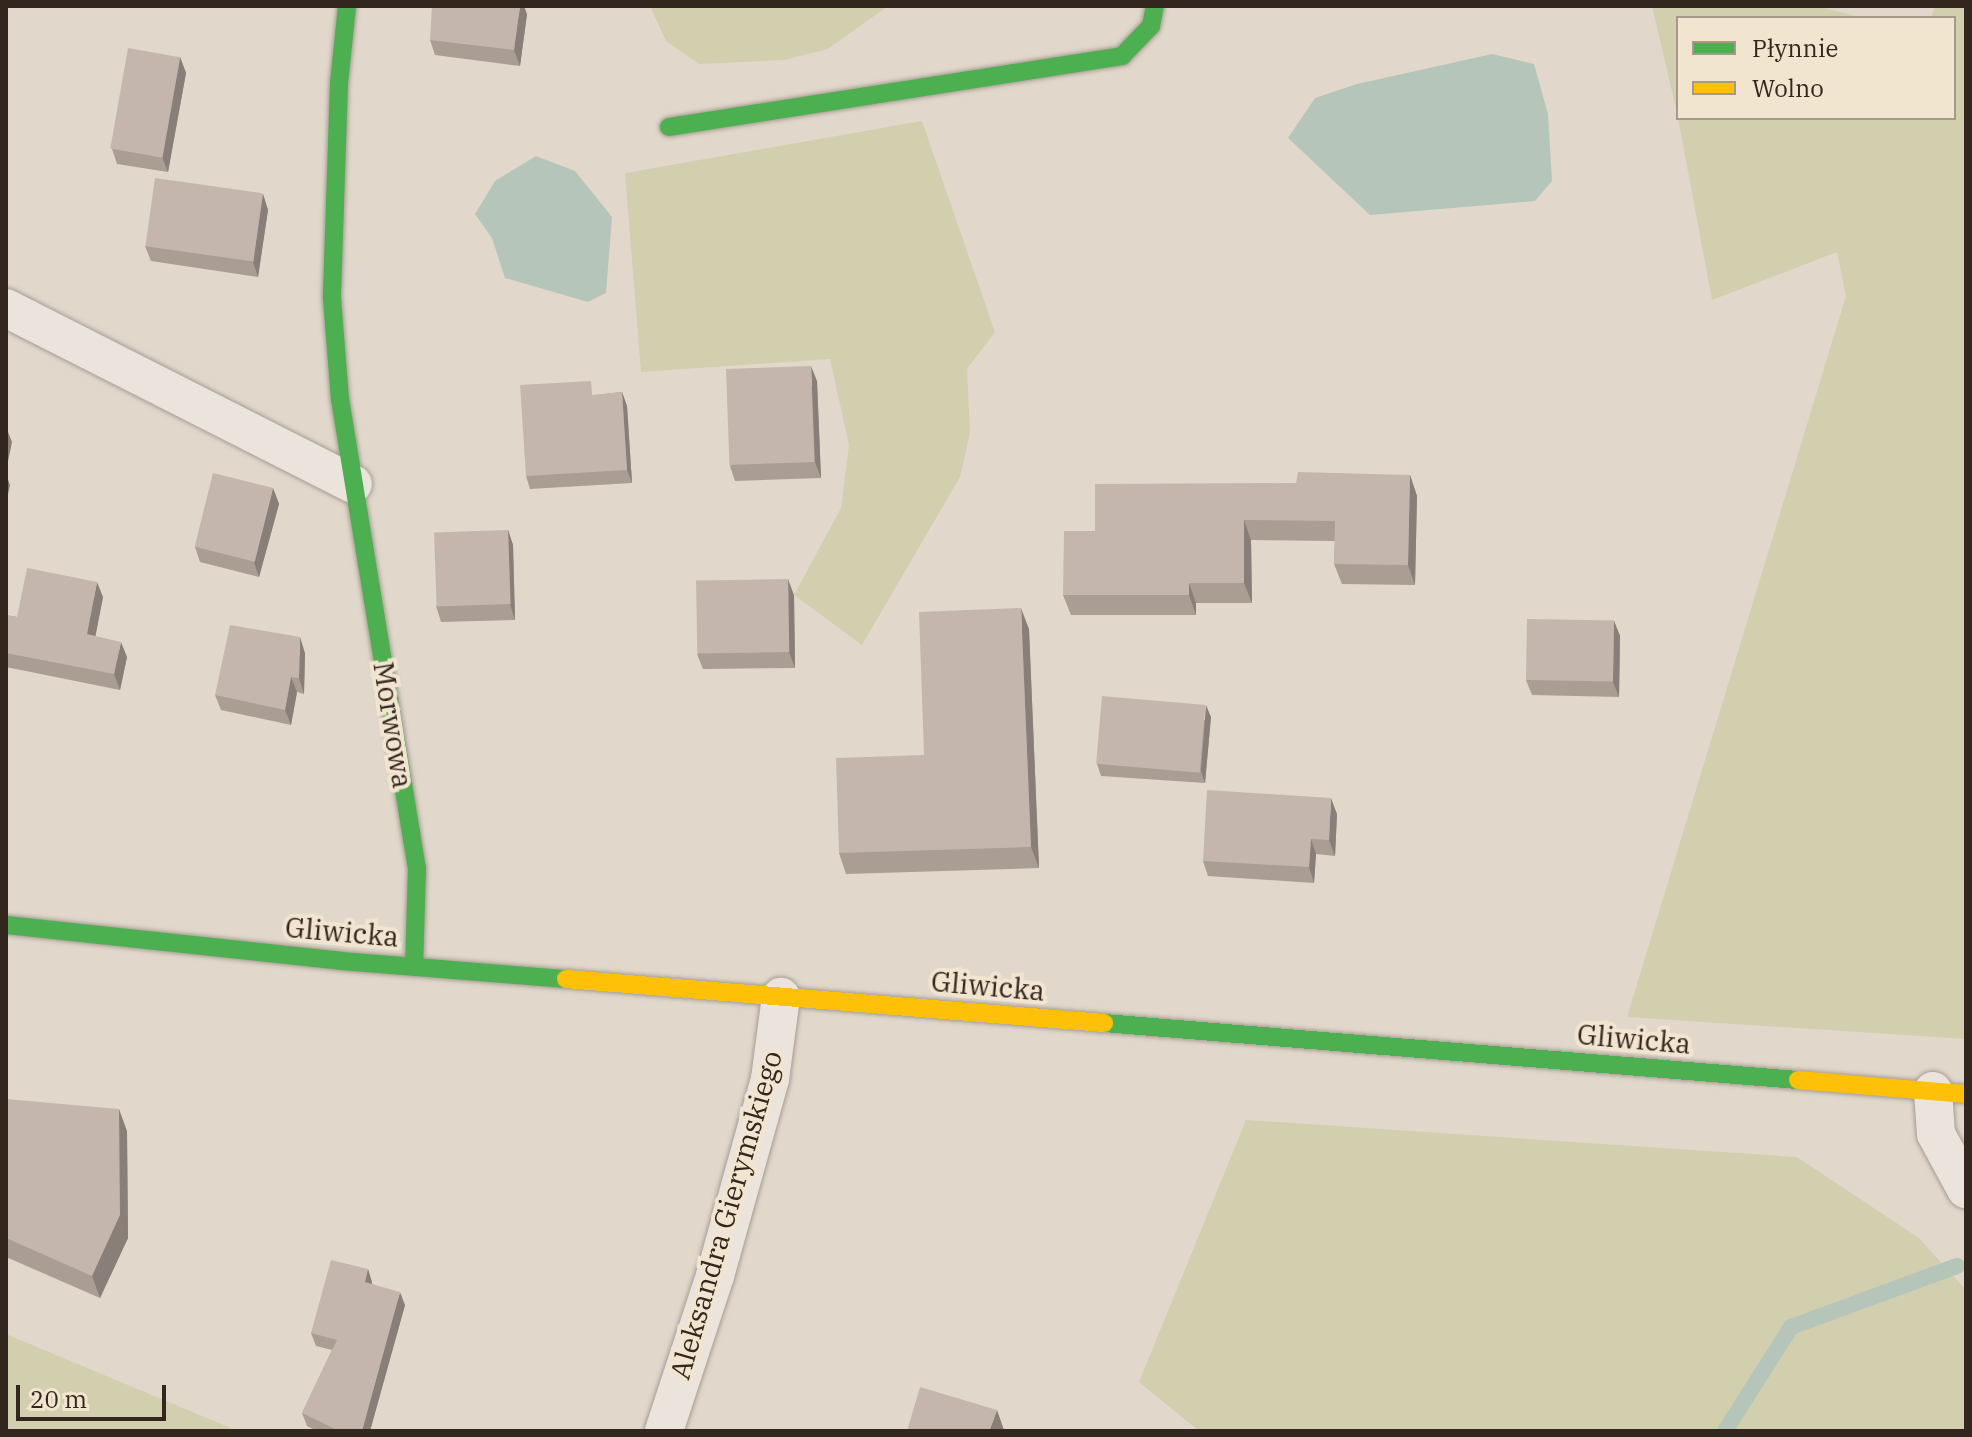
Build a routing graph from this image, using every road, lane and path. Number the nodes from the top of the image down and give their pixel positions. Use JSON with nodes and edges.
{"nodes":[{"id":1,"x":347,"y":6,"type":"edge"},
{"id":2,"x":1155,"y":6,"type":"edge"},
{"id":3,"x":669,"y":127,"type":"dead end"},
{"id":4,"x":6,"y":308,"type":"edge"},
{"id":5,"x":353,"y":484,"type":"junction"},
{"id":6,"x":6,"y":925,"type":"edge"},
{"id":7,"x":414,"y":967,"type":"junction"},
{"id":8,"x":781,"y":997,"type":"junction"},
{"id":9,"x":1950,"y":1093,"type":"edge"},
{"id":10,"x":1966,"y":1189,"type":"edge"},
{"id":11,"x":664,"y":1431,"type":"edge"}],
"edges":[{"from":1,"to":5,"type":"main road","name":"Morwowa"},
{"from":2,"to":3,"type":"main road"},
{"from":4,"to":5,"type":"street"},
{"from":5,"to":7,"type":"main road","name":"Morwowa"},
{"from":6,"to":7,"type":"main road","name":"Gliwicka"},
{"from":7,"to":8,"type":"main road","name":"Gliwicka"},
{"from":8,"to":9,"type":"main road","name":"Gliwicka"},
{"from":8,"to":11,"type":"street","name":"Aleksandra Gierymskiego"},
{"from":9,"to":10,"type":"street"}]}
